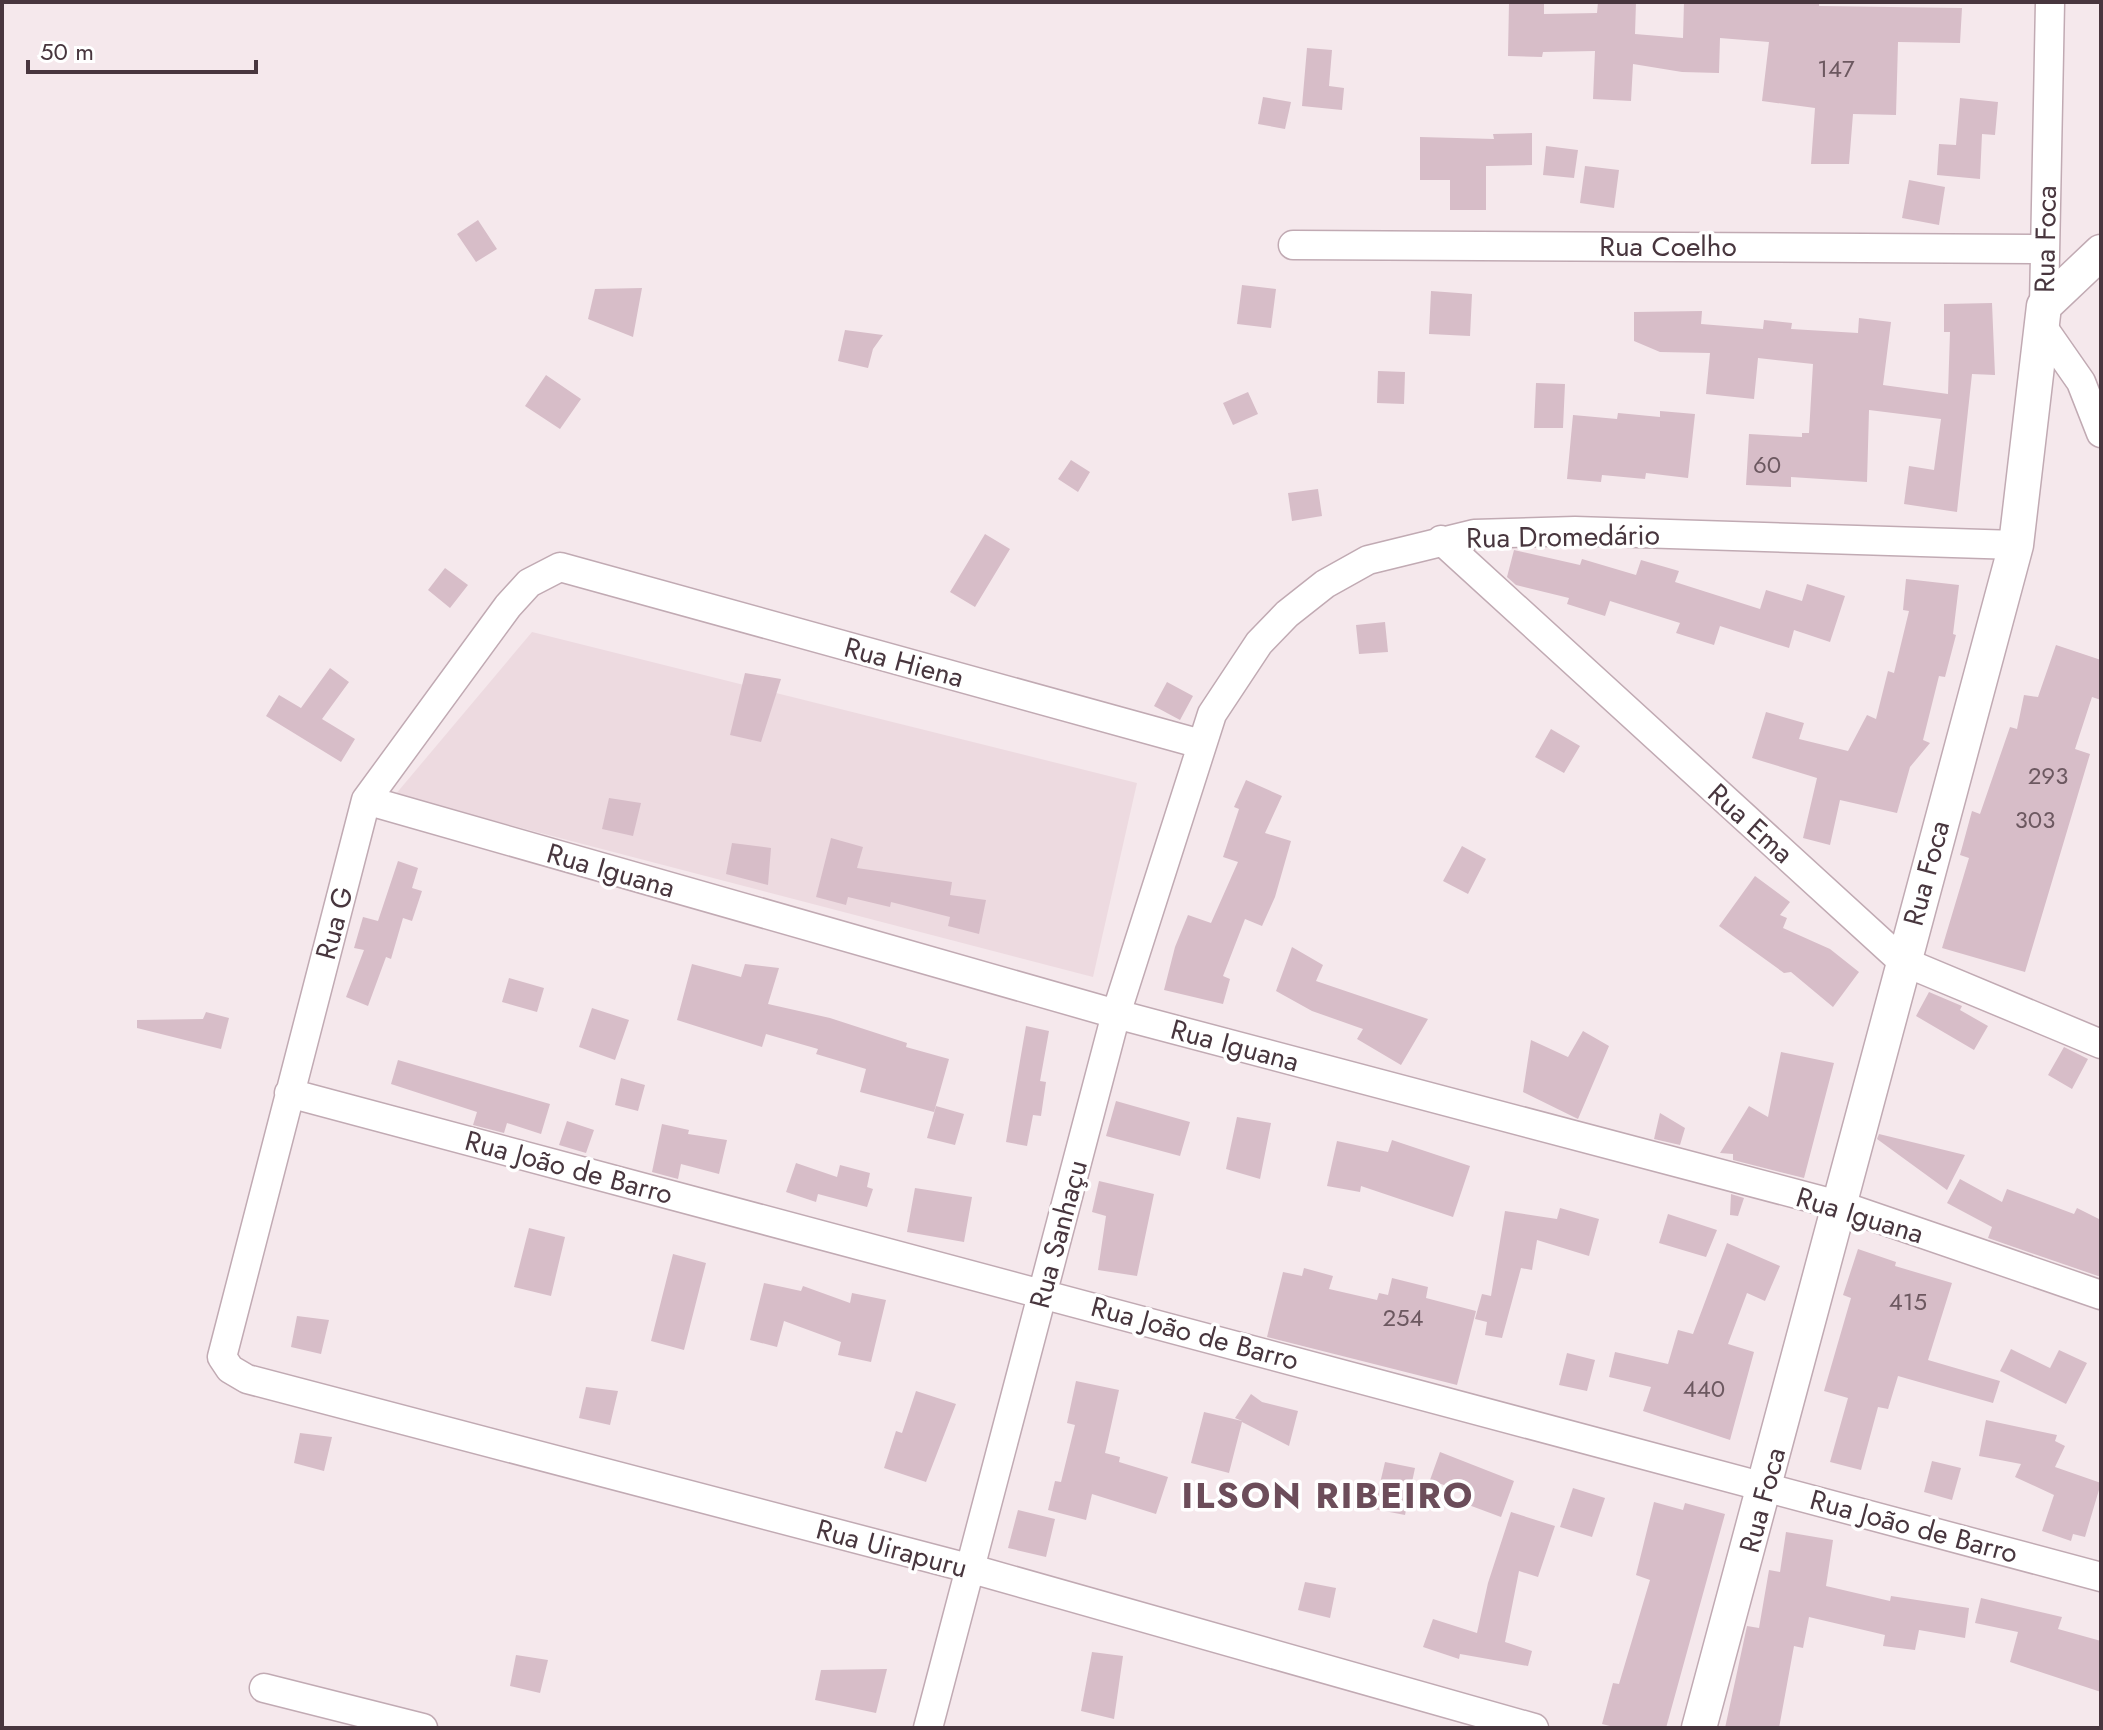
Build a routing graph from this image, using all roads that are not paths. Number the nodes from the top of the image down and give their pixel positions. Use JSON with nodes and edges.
{"nodes":[{"id":1,"x":2050,"y":2,"type":"edge"},
{"id":2,"x":1293,"y":245,"type":"dead end"},
{"id":3,"x":2043,"y":249,"type":"junction"},
{"id":4,"x":2101,"y":252,"type":"edge"},
{"id":5,"x":2043,"y":316,"type":"junction"},
{"id":6,"x":2101,"y":433,"type":"edge"},
{"id":7,"x":1441,"y":540,"type":"junction"},
{"id":8,"x":2016,"y":545,"type":"junction"},
{"id":9,"x":606,"y":581,"type":"joint"},
{"id":10,"x":1201,"y":744,"type":"junction"},
{"id":11,"x":366,"y":800,"type":"junction"},
{"id":12,"x":1902,"y":961,"type":"junction"},
{"id":13,"x":1116,"y":1014,"type":"junction"},
{"id":14,"x":2101,"y":1044,"type":"edge"},
{"id":15,"x":289,"y":1093,"type":"junction"},
{"id":16,"x":1842,"y":1206,"type":"junction"},
{"id":17,"x":1043,"y":1292,"type":"junction"},
{"id":18,"x":2101,"y":1295,"type":"edge"},
{"id":19,"x":247,"y":1379,"type":"joint"},
{"id":20,"x":1765,"y":1486,"type":"junction"},
{"id":21,"x":972,"y":1569,"type":"junction"},
{"id":22,"x":2101,"y":1577,"type":"edge"},
{"id":23,"x":264,"y":1688,"type":"dead end"},
{"id":24,"x":423,"y":1728,"type":"edge"},
{"id":25,"x":928,"y":1728,"type":"edge"},
{"id":26,"x":1534,"y":1728,"type":"edge"},
{"id":27,"x":1699,"y":1728,"type":"edge"}],
"edges":[{"from":1,"to":3,"type":"street","name":"Rua Foca"},
{"from":2,"to":3,"type":"street","name":"Rua Coelho"},
{"from":3,"to":5,"type":"street","name":"Rua Foca"},
{"from":4,"to":5,"type":"street"},
{"from":5,"to":6,"type":"street"},
{"from":5,"to":8,"type":"street","name":"Rua Foca"},
{"from":7,"to":8,"type":"street","name":"Rua Dromedário"},
{"from":7,"to":10,"type":"street","name":"Rua Dromedário"},
{"from":7,"to":12,"type":"street","name":"Rua Ema"},
{"from":8,"to":12,"type":"street","name":"Rua Foca"},
{"from":9,"to":10,"type":"street","name":"Rua Hiena"},
{"from":9,"to":11,"type":"street","name":"Rua G"},
{"from":10,"to":13,"type":"street","name":"Rua Sanhaçu"},
{"from":11,"to":13,"type":"street","name":"Rua Iguana"},
{"from":11,"to":15,"type":"street","name":"Rua G"},
{"from":12,"to":14,"type":"street","name":"Rua Ema"},
{"from":12,"to":16,"type":"street","name":"Rua Foca"},
{"from":13,"to":16,"type":"street","name":"Rua Iguana"},
{"from":13,"to":17,"type":"street","name":"Rua Sanhaçu"},
{"from":15,"to":17,"type":"street","name":"Rua João de Barro"},
{"from":15,"to":19,"type":"street","name":"Rua G"},
{"from":16,"to":18,"type":"street","name":"Rua Iguana"},
{"from":16,"to":20,"type":"street","name":"Rua Foca"},
{"from":17,"to":20,"type":"street","name":"Rua João de Barro"},
{"from":17,"to":21,"type":"street","name":"Rua Sanhaçu"},
{"from":19,"to":21,"type":"street","name":"Rua Uirapuru"},
{"from":20,"to":22,"type":"street","name":"Rua João de Barro"},
{"from":20,"to":27,"type":"street","name":"Rua Foca"},
{"from":21,"to":25,"type":"street","name":"Rua Sanhaçu"},
{"from":21,"to":26,"type":"street","name":"Rua Uirapuru"},
{"from":23,"to":24,"type":"street"}]}
